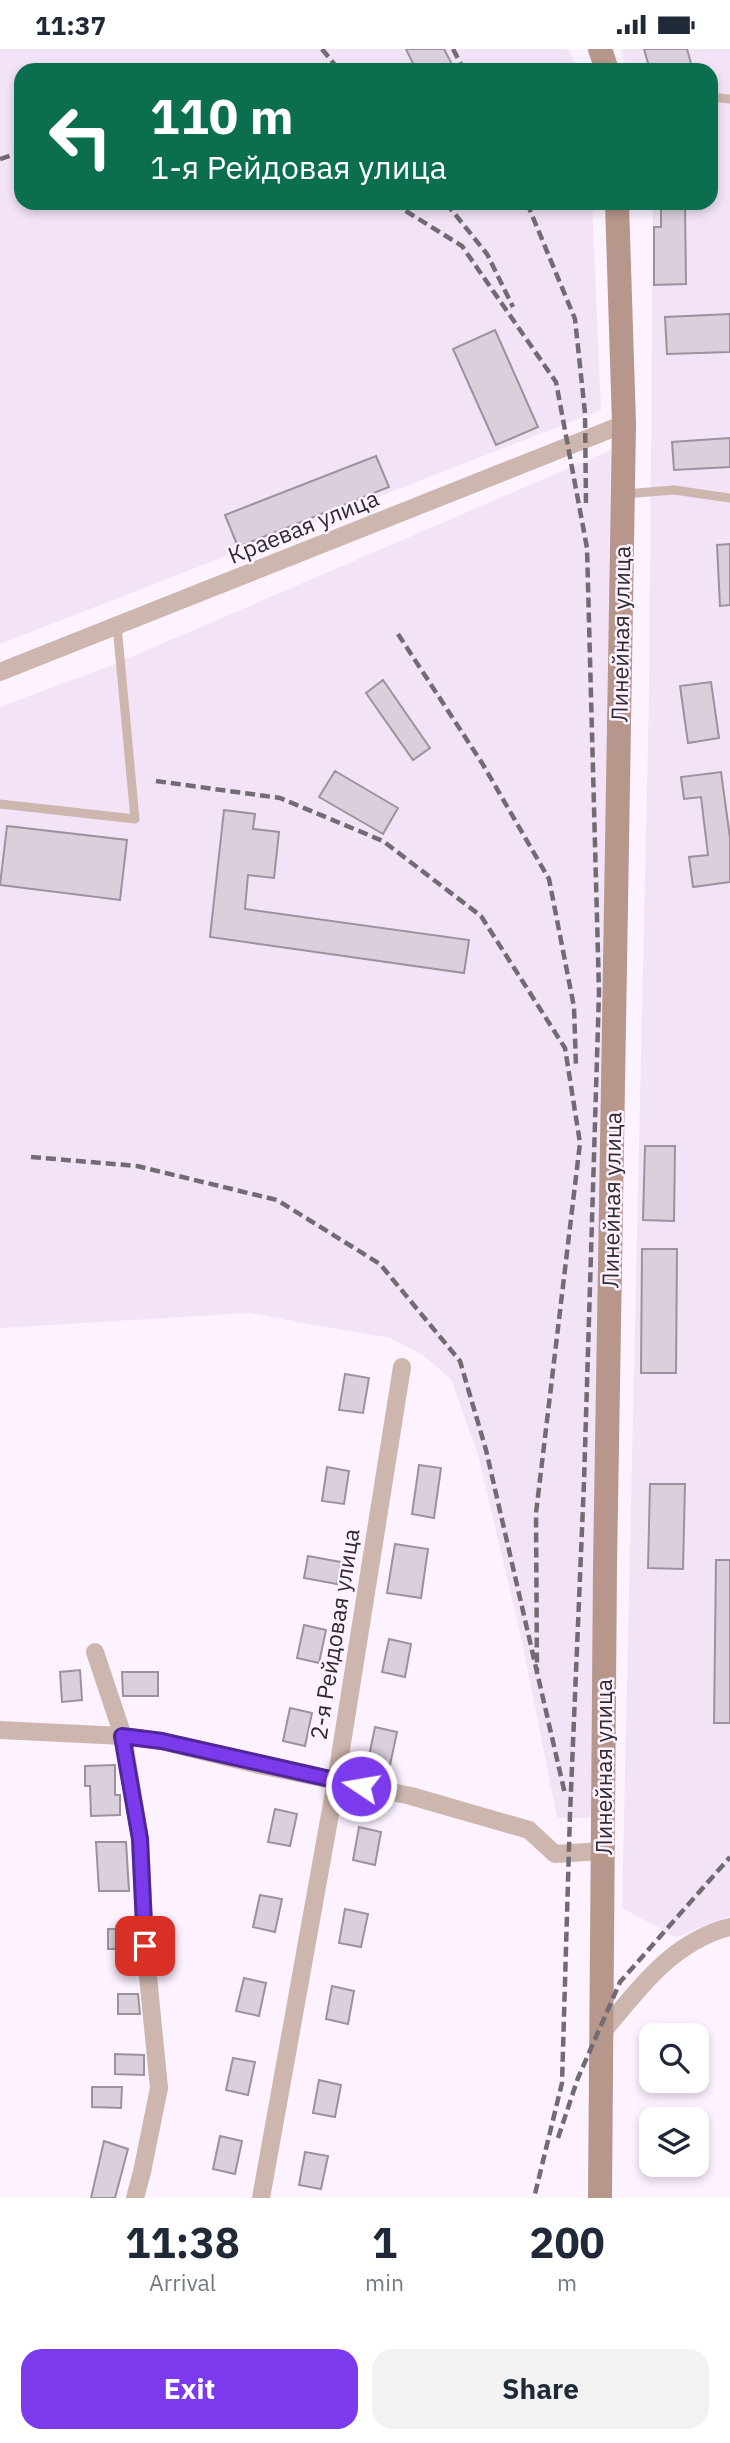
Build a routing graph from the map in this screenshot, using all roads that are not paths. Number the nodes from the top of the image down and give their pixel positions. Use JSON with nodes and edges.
{"nodes":[{"id":1,"x":617,"y":210,"type":"edge"},
{"id":2,"x":624,"y":424,"type":"junction"},
{"id":3,"x":623,"y":494,"type":"junction"},
{"id":4,"x":730,"y":498,"type":"edge"},
{"id":5,"x":117,"y":626,"type":"junction"},
{"id":6,"x":0,"y":672,"type":"edge"},
{"id":7,"x":0,"y":804,"type":"edge"},
{"id":8,"x":401,"y":1367,"type":"dead end"},
{"id":9,"x":95,"y":1652,"type":"dead end"},
{"id":10,"x":0,"y":1730,"type":"edge"},
{"id":11,"x":122,"y":1736,"type":"junction"},
{"id":12,"x":336,"y":1781,"type":"junction"},
{"id":13,"x":602,"y":1851,"type":"junction"},
{"id":14,"x":730,"y":1927,"type":"edge"},
{"id":15,"x":601,"y":2034,"type":"junction"},
{"id":16,"x":135,"y":2198,"type":"edge"},
{"id":17,"x":261,"y":2198,"type":"edge"},
{"id":18,"x":600,"y":2198,"type":"edge"}],
"edges":[{"from":1,"to":2,"type":"street","name":"Линейная улица"},
{"from":2,"to":3,"type":"street","name":"Линейная улица"},
{"from":2,"to":5,"type":"street","name":"Краевая улица"},
{"from":3,"to":4,"type":"lane"},
{"from":3,"to":13,"type":"street","name":"Линейная улица"},
{"from":5,"to":6,"type":"street","name":"Краевая улица"},
{"from":5,"to":7,"type":"lane"},
{"from":8,"to":12,"type":"street","name":"2-я Рейдовая улица"},
{"from":9,"to":11,"type":"street"},
{"from":10,"to":11,"type":"street"},
{"from":11,"to":12,"type":"street"},
{"from":11,"to":16,"type":"street"},
{"from":12,"to":13,"type":"street"},
{"from":12,"to":17,"type":"street","name":"2-я Рейдовая улица"},
{"from":13,"to":15,"type":"street","name":"Линейная улица"},
{"from":14,"to":15,"type":"street"},
{"from":15,"to":18,"type":"street","name":"Линейная улица"}]}
